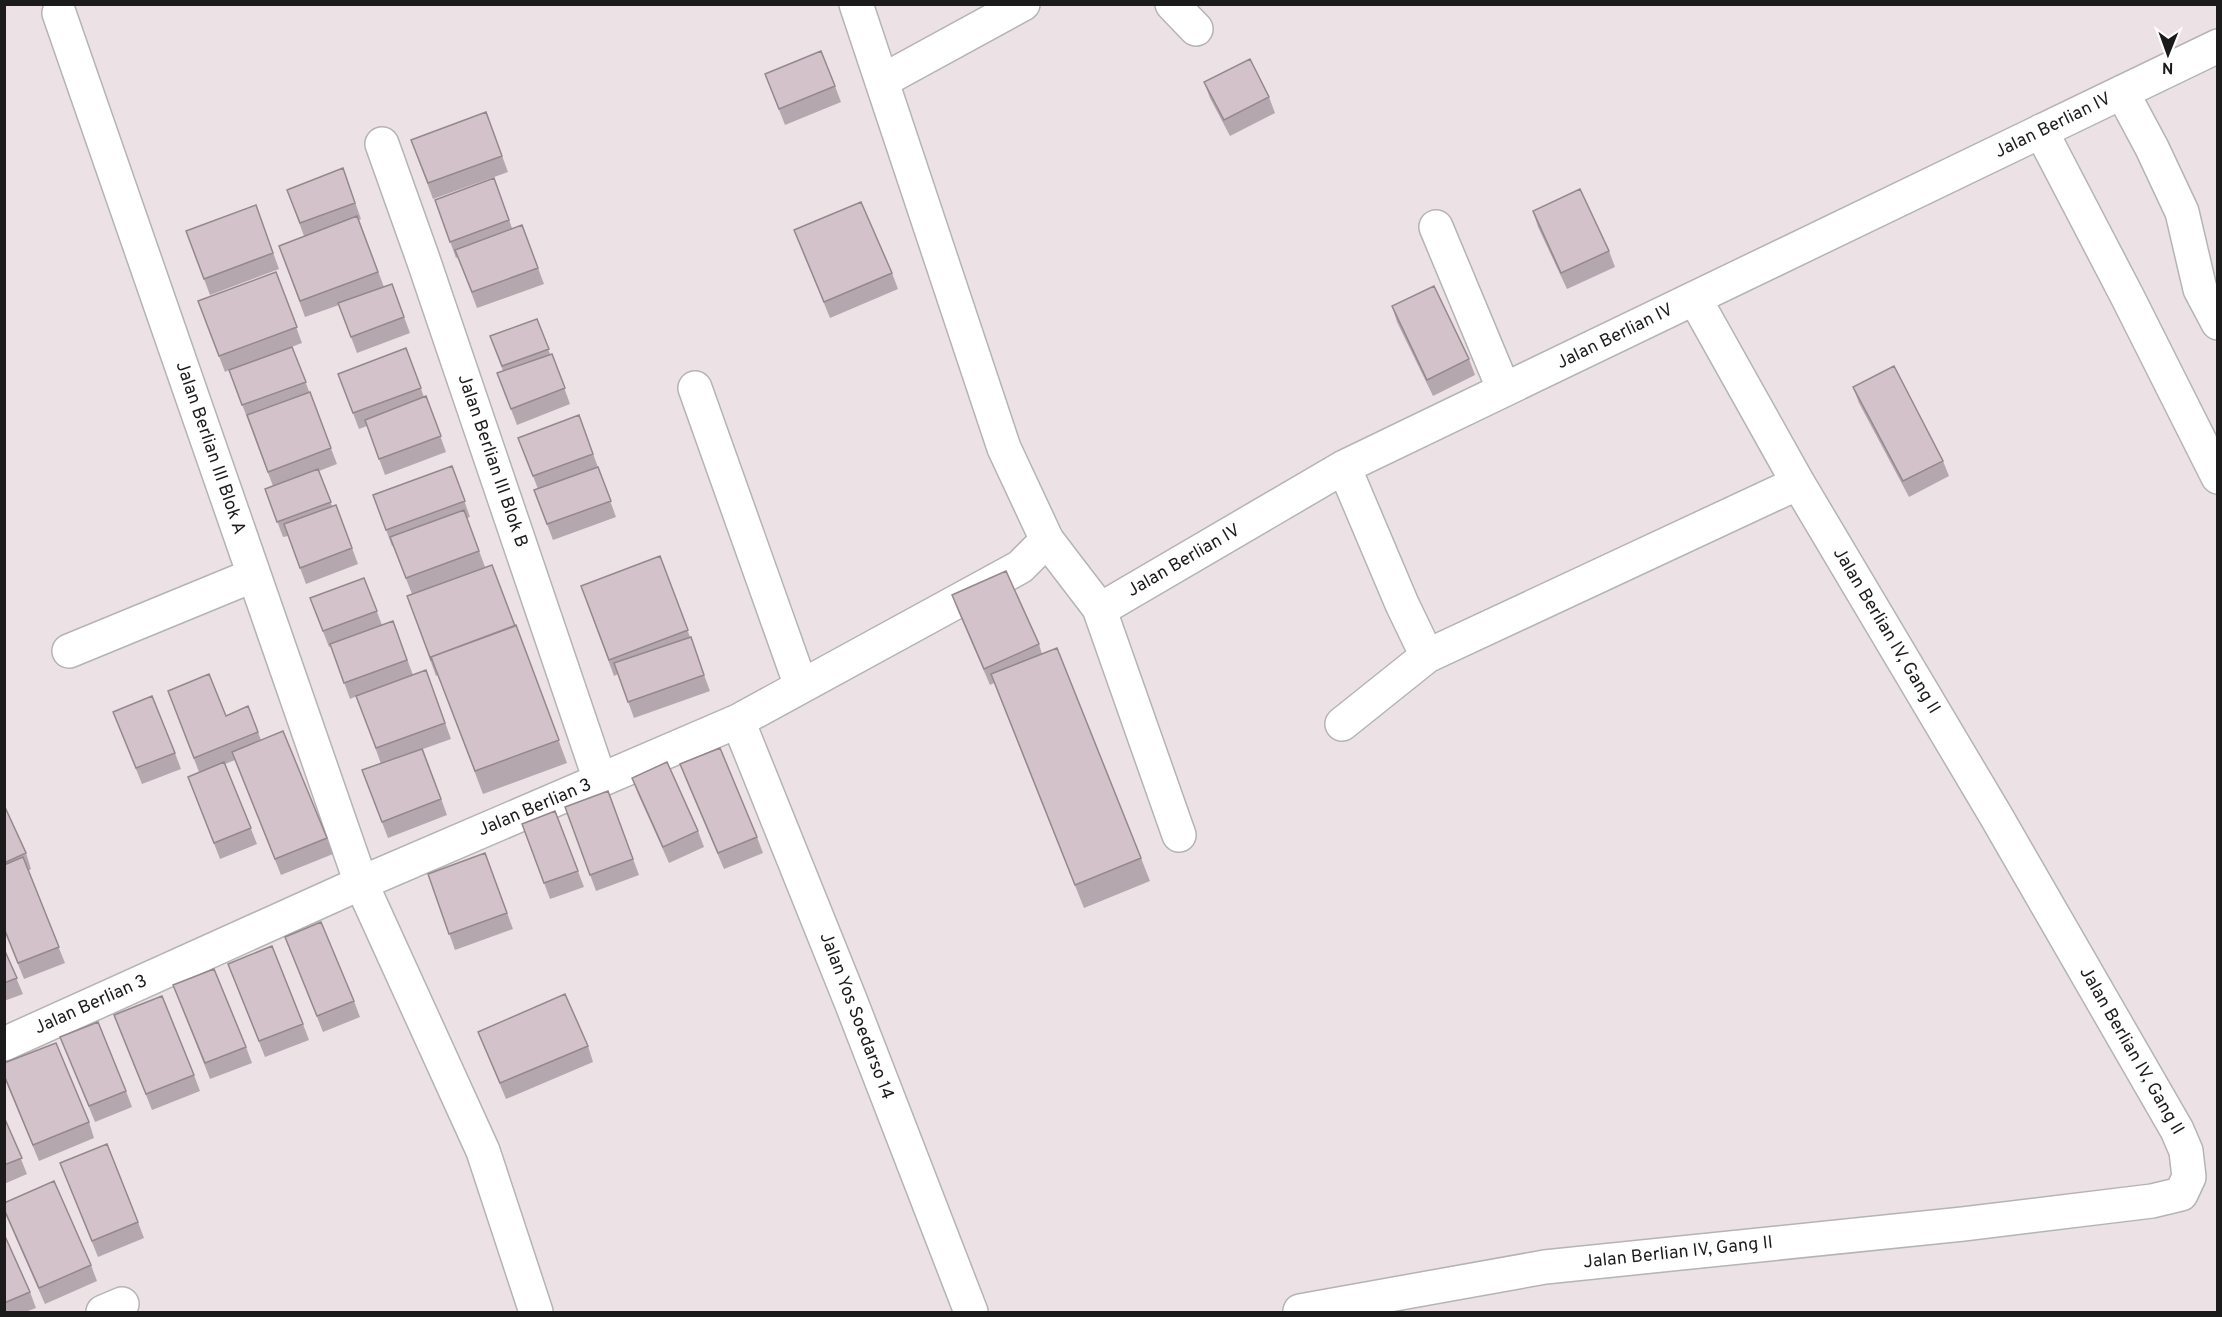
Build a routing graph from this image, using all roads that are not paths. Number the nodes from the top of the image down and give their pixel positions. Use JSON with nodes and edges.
{"nodes":[{"id":1,"x":856,"y":4,"type":"edge"},
{"id":2,"x":1023,"y":4,"type":"edge"},
{"id":3,"x":1172,"y":4,"type":"edge"},
{"id":4,"x":59,"y":13,"type":"dead end"},
{"id":5,"x":1196,"y":29,"type":"dead end"},
{"id":6,"x":2217,"y":46,"type":"edge"},
{"id":7,"x":882,"y":81,"type":"junction"},
{"id":8,"x":2122,"y":92,"type":"junction"},
{"id":9,"x":2041,"y":131,"type":"junction"},
{"id":10,"x":382,"y":144,"type":"dead end"},
{"id":11,"x":1436,"y":227,"type":"dead end"},
{"id":12,"x":1695,"y":299,"type":"junction"},
{"id":13,"x":2217,"y":323,"type":"edge"},
{"id":14,"x":695,"y":388,"type":"dead end"},
{"id":15,"x":1504,"y":390,"type":"junction"},
{"id":16,"x":1344,"y":467,"type":"junction"},
{"id":17,"x":2217,"y":477,"type":"edge"},
{"id":18,"x":1798,"y":483,"type":"junction"},
{"id":19,"x":1047,"y":540,"type":"junction"},
{"id":20,"x":254,"y":575,"type":"junction"},
{"id":21,"x":1099,"y":608,"type":"junction"},
{"id":22,"x":69,"y":651,"type":"dead end"},
{"id":23,"x":1427,"y":656,"type":"junction"},
{"id":24,"x":801,"y":686,"type":"junction"},
{"id":25,"x":738,"y":721,"type":"junction"},
{"id":26,"x":1342,"y":724,"type":"dead end"},
{"id":27,"x":600,"y":780,"type":"junction"},
{"id":28,"x":1179,"y":835,"type":"dead end"},
{"id":29,"x":361,"y":883,"type":"junction"},
{"id":30,"x":4,"y":1044,"type":"edge"},
{"id":31,"x":1300,"y":1311,"type":"dead end"},
{"id":32,"x":536,"y":1312,"type":"edge"},
{"id":33,"x":971,"y":1312,"type":"edge"}],
"edges":[{"from":1,"to":7,"type":"street"},
{"from":2,"to":7,"type":"street"},
{"from":3,"to":5,"type":"street"},
{"from":4,"to":20,"type":"street","name":"Jalan Berlian III Blok A"},
{"from":6,"to":8,"type":"street","name":"Jalan Berlian IV"},
{"from":7,"to":19,"type":"street"},
{"from":8,"to":9,"type":"street","name":"Jalan Berlian IV"},
{"from":8,"to":13,"type":"street"},
{"from":9,"to":12,"type":"street","name":"Jalan Berlian IV"},
{"from":9,"to":17,"type":"street"},
{"from":10,"to":27,"type":"street","name":"Jalan Berlian III Blok B"},
{"from":11,"to":15,"type":"street"},
{"from":12,"to":15,"type":"street","name":"Jalan Berlian IV"},
{"from":12,"to":18,"type":"street","name":"Jalan Berlian IV, Gang II"},
{"from":14,"to":24,"type":"street"},
{"from":15,"to":16,"type":"street","name":"Jalan Berlian IV"},
{"from":16,"to":21,"type":"street","name":"Jalan Berlian IV"},
{"from":16,"to":23,"type":"street"},
{"from":18,"to":23,"type":"street"},
{"from":18,"to":31,"type":"street","name":"Jalan Berlian IV, Gang II"},
{"from":19,"to":21,"type":"street"},
{"from":19,"to":24,"type":"street","name":"Jalan Berlian 3"},
{"from":20,"to":22,"type":"street"},
{"from":20,"to":29,"type":"street","name":"Jalan Berlian III Blok A"},
{"from":21,"to":28,"type":"street"},
{"from":23,"to":26,"type":"street"},
{"from":24,"to":25,"type":"street","name":"Jalan Berlian 3"},
{"from":25,"to":27,"type":"street","name":"Jalan Berlian 3"},
{"from":25,"to":33,"type":"street","name":"Jalan Yos Soedarso 14"},
{"from":27,"to":29,"type":"street","name":"Jalan Berlian 3"},
{"from":29,"to":30,"type":"street","name":"Jalan Berlian 3"},
{"from":29,"to":32,"type":"street","name":"Jalan Berlian III Blok A"}]}
